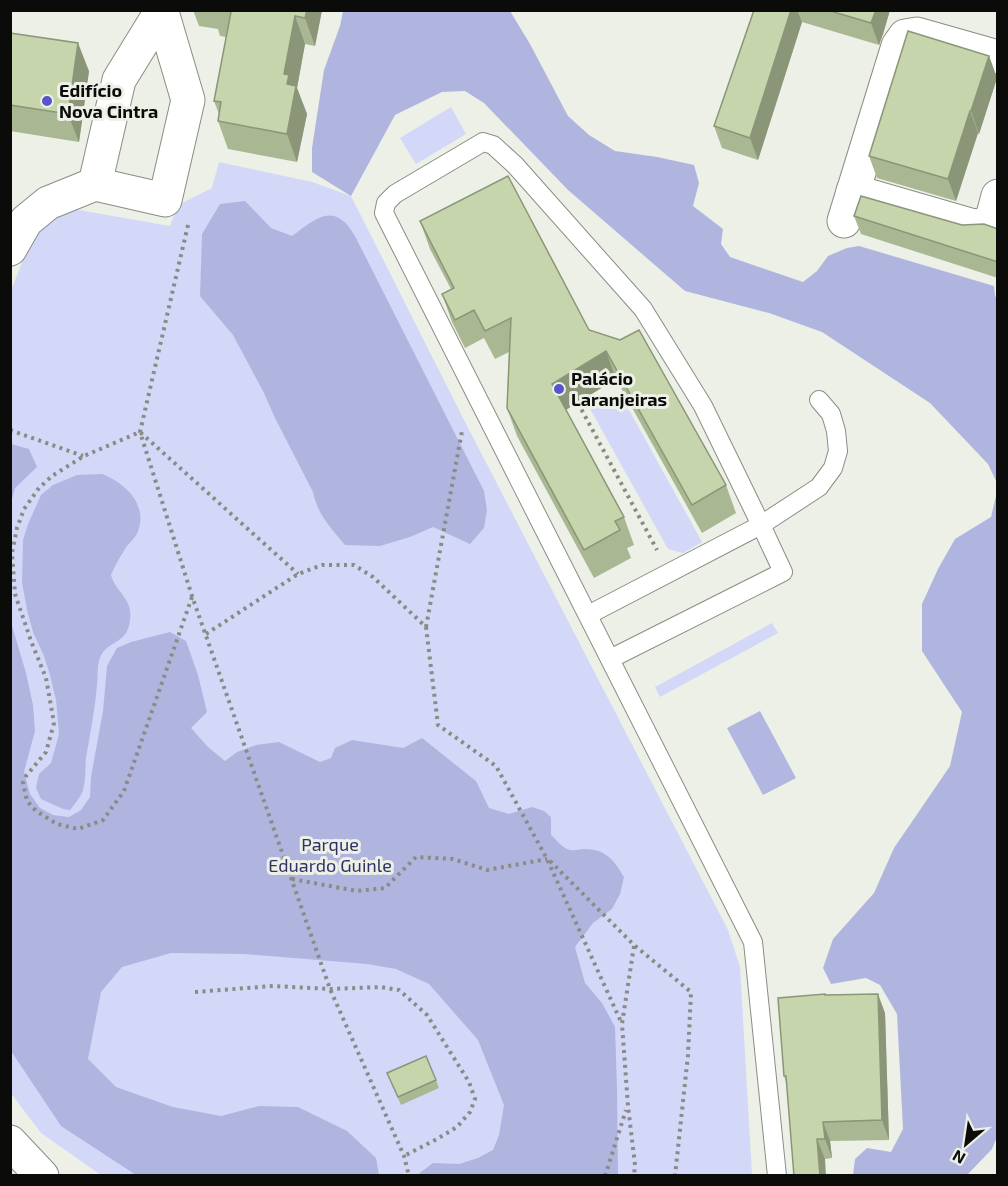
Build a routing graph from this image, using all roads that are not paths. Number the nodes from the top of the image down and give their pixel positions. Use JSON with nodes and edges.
{"nodes":[{"id":1,"x":160,"y":11,"type":"edge"},
{"id":2,"x":998,"y":57,"type":"edge"},
{"id":3,"x":95,"y":184,"type":"junction"},
{"id":4,"x":998,"y":196,"type":"edge"},
{"id":5,"x":10,"y":249,"type":"edge"},
{"id":6,"x":819,"y":400,"type":"dead end"},
{"id":7,"x":761,"y":525,"type":"junction"},
{"id":8,"x":588,"y":615,"type":"junction"},
{"id":9,"x":610,"y":659,"type":"junction"},
{"id":10,"x":10,"y":1142,"type":"edge"},
{"id":11,"x":42,"y":1176,"type":"edge"},
{"id":12,"x":777,"y":1176,"type":"edge"}],
"edges":[{"from":1,"to":3,"type":"street"},
{"from":1,"to":3,"type":"street"},
{"from":2,"to":4,"type":"street"},
{"from":3,"to":5,"type":"street"},
{"from":6,"to":7,"type":"lane"},
{"from":7,"to":8,"type":"lane"},
{"from":7,"to":8,"type":"lane"},
{"from":7,"to":9,"type":"lane"},
{"from":8,"to":9,"type":"lane"},
{"from":9,"to":12,"type":"lane"},
{"from":10,"to":11,"type":"street"}]}
